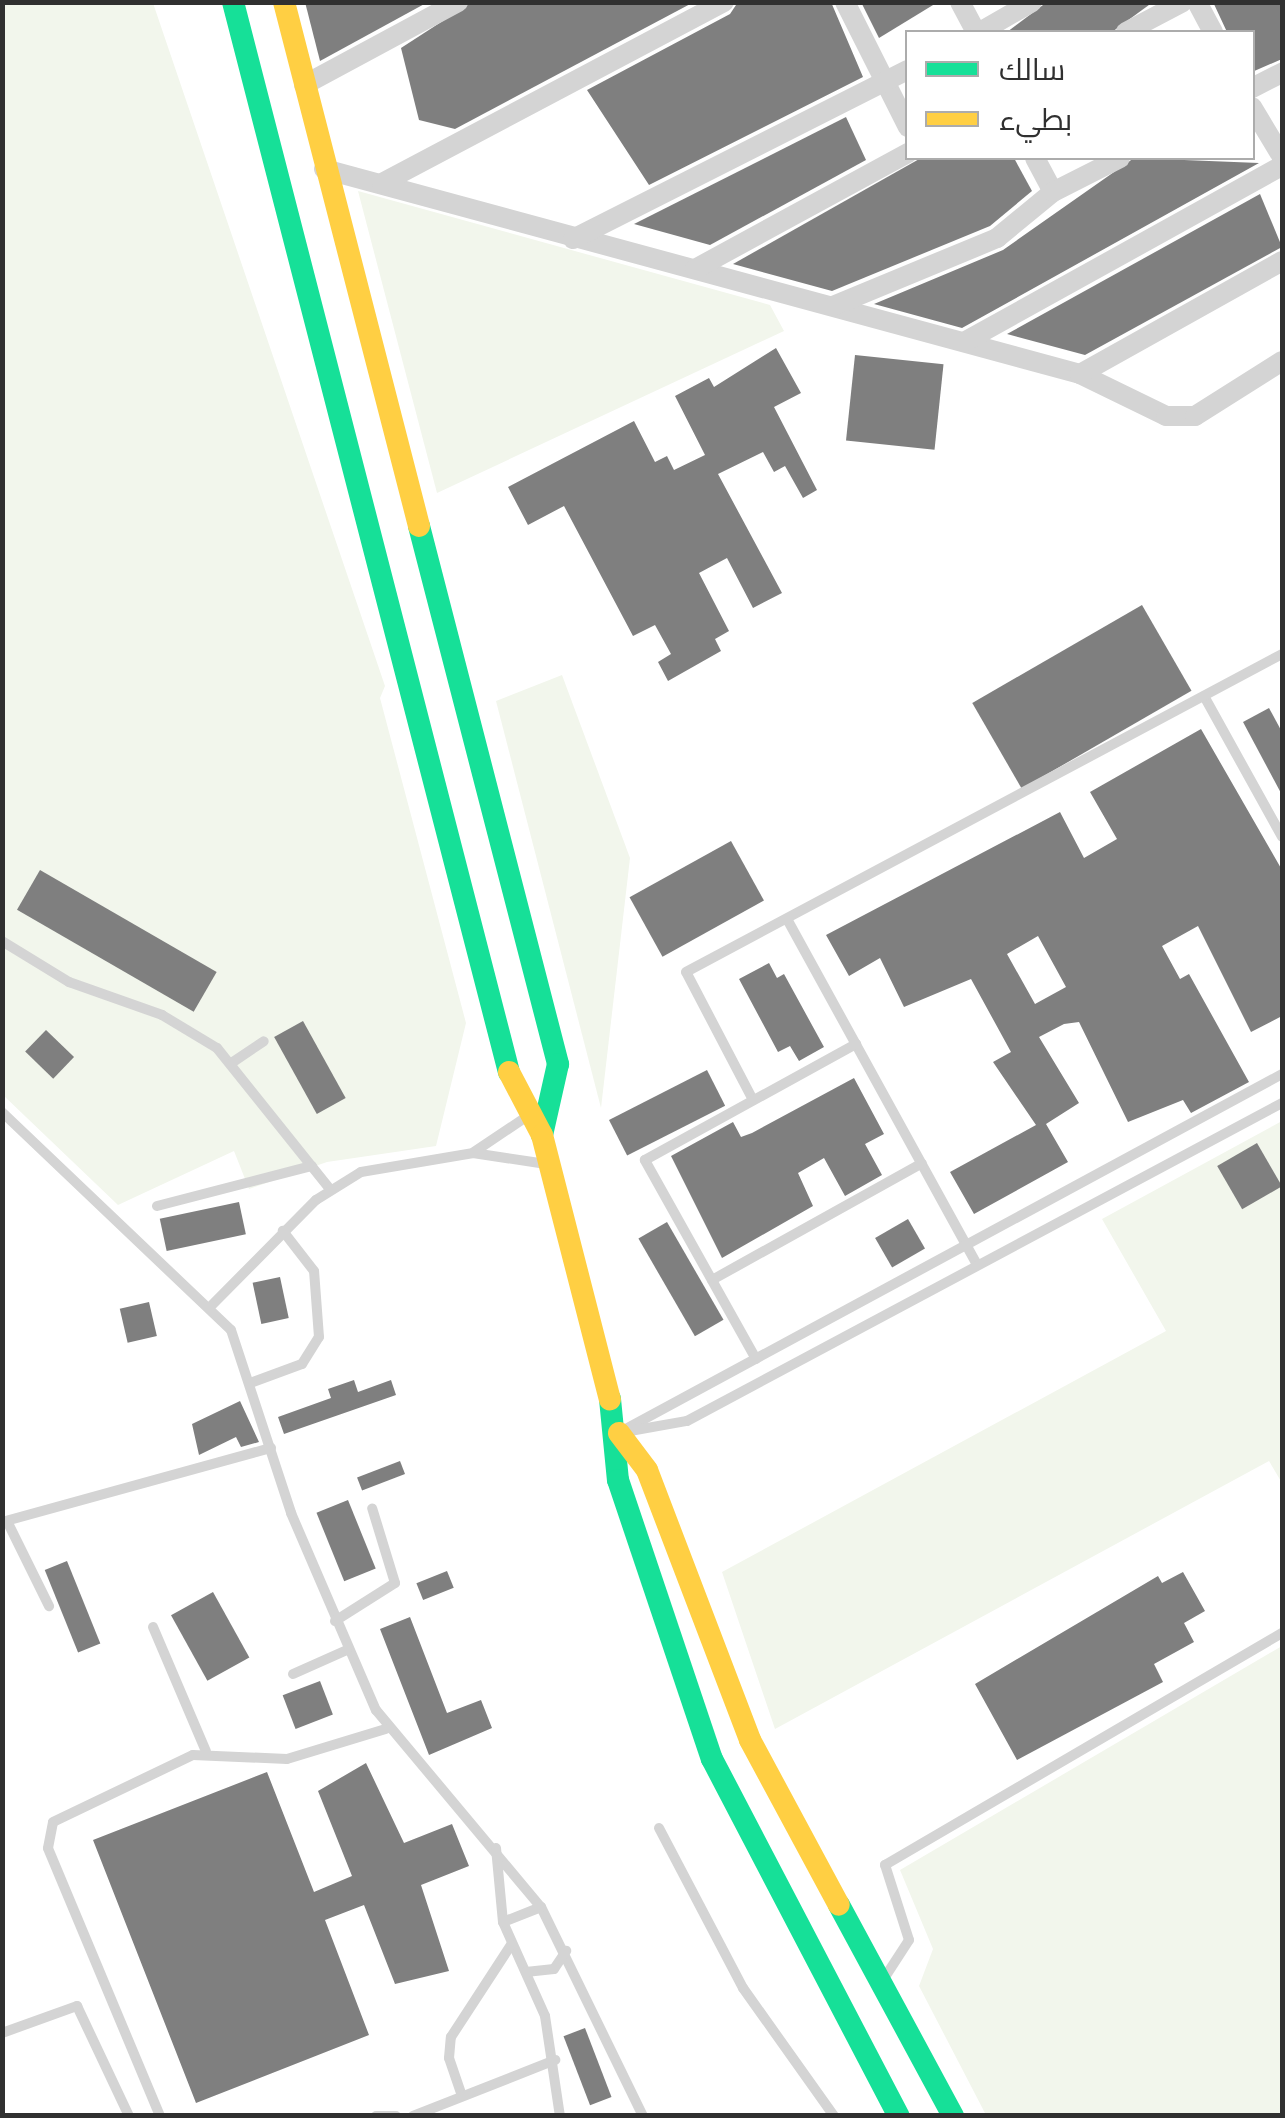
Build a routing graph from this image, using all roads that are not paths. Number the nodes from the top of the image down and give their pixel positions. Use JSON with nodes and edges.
{"nodes":[{"id":1,"x":233,"y":2,"type":"edge"},
{"id":2,"x":284,"y":2,"type":"edge"},
{"id":3,"x":458,"y":2,"type":"edge"},
{"id":4,"x":724,"y":2,"type":"edge"},
{"id":5,"x":846,"y":2,"type":"edge"},
{"id":6,"x":960,"y":2,"type":"edge"},
{"id":7,"x":1032,"y":2,"type":"edge"},
{"id":8,"x":1183,"y":2,"type":"edge"},
{"id":9,"x":1197,"y":2,"type":"edge"},
{"id":10,"x":977,"y":30,"type":"edge"},
{"id":11,"x":982,"y":30,"type":"edge"},
{"id":12,"x":1130,"y":30,"type":"edge"},
{"id":13,"x":1211,"y":30,"type":"edge"},
{"id":14,"x":905,"y":72,"type":"edge"},
{"id":15,"x":1282,"y":73,"type":"edge"},
{"id":16,"x":886,"y":81,"type":"junction"},
{"id":17,"x":304,"y":85,"type":"junction"},
{"id":18,"x":1255,"y":86,"type":"edge"},
{"id":19,"x":1255,"y":112,"type":"edge"},
{"id":20,"x":905,"y":120,"type":"edge"},
{"id":21,"x":905,"y":155,"type":"edge"},
{"id":22,"x":1282,"y":157,"type":"edge"},
{"id":23,"x":1036,"y":160,"type":"edge"},
{"id":24,"x":1116,"y":160,"type":"edge"},
{"id":25,"x":1282,"y":166,"type":"edge"},
{"id":26,"x":324,"y":169,"type":"junction"},
{"id":27,"x":382,"y":183,"type":"junction"},
{"id":28,"x":1053,"y":192,"type":"junction"},
{"id":29,"x":573,"y":239,"type":"junction"},
{"id":30,"x":1282,"y":262,"type":"edge"},
{"id":31,"x":696,"y":269,"type":"junction"},
{"id":32,"x":833,"y":306,"type":"junction"},
{"id":33,"x":964,"y":342,"type":"junction"},
{"id":34,"x":1282,"y":361,"type":"edge"},
{"id":35,"x":1080,"y":374,"type":"junction"},
{"id":36,"x":1282,"y":654,"type":"edge"},
{"id":37,"x":1204,"y":696,"type":"junction"},
{"id":38,"x":1282,"y":837,"type":"edge"},
{"id":39,"x":787,"y":918,"type":"junction"},
{"id":40,"x":2,"y":941,"type":"edge"},
{"id":41,"x":264,"y":1041,"type":"dead end"},
{"id":42,"x":856,"y":1044,"type":"junction"},
{"id":43,"x":233,"y":1062,"type":"junction"},
{"id":44,"x":1282,"y":1074,"type":"edge"},
{"id":45,"x":753,"y":1100,"type":"junction"},
{"id":46,"x":1282,"y":1103,"type":"edge"},
{"id":47,"x":2,"y":1112,"type":"edge"},
{"id":48,"x":527,"y":1115,"type":"junction"},
{"id":49,"x":542,"y":1135,"type":"junction"},
{"id":50,"x":473,"y":1153,"type":"junction"},
{"id":51,"x":922,"y":1163,"type":"junction"},
{"id":52,"x":549,"y":1164,"type":"junction"},
{"id":53,"x":312,"y":1166,"type":"junction"},
{"id":54,"x":330,"y":1189,"type":"junction"},
{"id":55,"x":157,"y":1206,"type":"dead end"},
{"id":56,"x":283,"y":1231,"type":"junction"},
{"id":57,"x":967,"y":1244,"type":"junction"},
{"id":58,"x":977,"y":1264,"type":"junction"},
{"id":59,"x":712,"y":1280,"type":"junction"},
{"id":60,"x":212,"y":1305,"type":"junction"},
{"id":61,"x":756,"y":1359,"type":"junction"},
{"id":62,"x":253,"y":1382,"type":"junction"},
{"id":63,"x":619,"y":1433,"type":"junction"},
{"id":64,"x":272,"y":1448,"type":"junction"},
{"id":65,"x":372,"y":1508,"type":"dead end"},
{"id":66,"x":5,"y":1521,"type":"edge"},
{"id":67,"x":49,"y":1606,"type":"dead end"},
{"id":68,"x":335,"y":1621,"type":"junction"},
{"id":69,"x":153,"y":1627,"type":"dead end"},
{"id":70,"x":1282,"y":1633,"type":"edge"},
{"id":71,"x":347,"y":1650,"type":"junction"},
{"id":72,"x":293,"y":1674,"type":"dead end"},
{"id":73,"x":386,"y":1729,"type":"junction"},
{"id":74,"x":206,"y":1751,"type":"junction"},
{"id":75,"x":659,"y":1828,"type":"dead end"},
{"id":76,"x":496,"y":1847,"type":"junction"},
{"id":77,"x":541,"y":1907,"type":"junction"},
{"id":78,"x":503,"y":1922,"type":"junction"},
{"id":79,"x":511,"y":1944,"type":"junction"},
{"id":80,"x":566,"y":1951,"type":"junction"},
{"id":81,"x":526,"y":1972,"type":"junction"},
{"id":82,"x":882,"y":1982,"type":"junction"},
{"id":83,"x":2,"y":2033,"type":"edge"},
{"id":84,"x":554,"y":2060,"type":"junction"},
{"id":85,"x":462,"y":2096,"type":"junction"},
{"id":86,"x":638,"y":2113,"type":"edge"},
{"id":87,"x":129,"y":2116,"type":"edge"},
{"id":88,"x":160,"y":2116,"type":"edge"},
{"id":89,"x":376,"y":2116,"type":"edge"},
{"id":90,"x":396,"y":2116,"type":"edge"},
{"id":91,"x":413,"y":2116,"type":"edge"},
{"id":92,"x":560,"y":2116,"type":"edge"},
{"id":93,"x":834,"y":2116,"type":"edge"},
{"id":94,"x":899,"y":2116,"type":"edge"},
{"id":95,"x":953,"y":2116,"type":"edge"}],
"edges":[{"from":1,"to":48,"type":"main road"},
{"from":2,"to":17,"type":"main road"},
{"from":3,"to":17,"type":"street"},
{"from":4,"to":27,"type":"street"},
{"from":5,"to":16,"type":"street"},
{"from":6,"to":10,"type":"street"},
{"from":7,"to":11,"type":"street"},
{"from":8,"to":12,"type":"street"},
{"from":9,"to":13,"type":"street"},
{"from":14,"to":16,"type":"street"},
{"from":15,"to":18,"type":"street"},
{"from":16,"to":20,"type":"street"},
{"from":16,"to":29,"type":"street"},
{"from":17,"to":26,"type":"main road"},
{"from":19,"to":22,"type":"street"},
{"from":21,"to":31,"type":"street"},
{"from":23,"to":28,"type":"street"},
{"from":24,"to":28,"type":"street"},
{"from":25,"to":33,"type":"street"},
{"from":26,"to":27,"type":"street"},
{"from":26,"to":49,"type":"main road"},
{"from":27,"to":29,"type":"street"},
{"from":28,"to":32,"type":"street"},
{"from":29,"to":31,"type":"street"},
{"from":30,"to":35,"type":"street"},
{"from":31,"to":32,"type":"street"},
{"from":32,"to":33,"type":"street"},
{"from":33,"to":35,"type":"street"},
{"from":34,"to":35,"type":"street"},
{"from":36,"to":37,"type":"lane"},
{"from":37,"to":38,"type":"lane"},
{"from":37,"to":39,"type":"lane"},
{"from":39,"to":42,"type":"lane"},
{"from":39,"to":45,"type":"lane"},
{"from":40,"to":43,"type":"lane"},
{"from":41,"to":43,"type":"lane"},
{"from":42,"to":45,"type":"lane"},
{"from":42,"to":51,"type":"lane"},
{"from":43,"to":53,"type":"lane"},
{"from":44,"to":57,"type":"lane"},
{"from":45,"to":59,"type":"lane"},
{"from":46,"to":58,"type":"lane"},
{"from":47,"to":60,"type":"lane"},
{"from":48,"to":49,"type":"main road"},
{"from":48,"to":50,"type":"lane"},
{"from":49,"to":52,"type":"main road"},
{"from":50,"to":52,"type":"lane"},
{"from":50,"to":54,"type":"lane"},
{"from":51,"to":57,"type":"lane"},
{"from":51,"to":59,"type":"lane"},
{"from":52,"to":63,"type":"main road"},
{"from":53,"to":54,"type":"lane"},
{"from":53,"to":55,"type":"lane"},
{"from":54,"to":56,"type":"lane"},
{"from":56,"to":60,"type":"lane"},
{"from":56,"to":62,"type":"lane"},
{"from":57,"to":58,"type":"lane"},
{"from":57,"to":61,"type":"lane"},
{"from":58,"to":63,"type":"lane"},
{"from":59,"to":61,"type":"lane"},
{"from":60,"to":62,"type":"lane"},
{"from":61,"to":63,"type":"lane"},
{"from":62,"to":64,"type":"lane"},
{"from":63,"to":82,"type":"main road"},
{"from":63,"to":94,"type":"main road"},
{"from":64,"to":66,"type":"lane"},
{"from":64,"to":68,"type":"lane"},
{"from":65,"to":68,"type":"lane"},
{"from":66,"to":67,"type":"lane"},
{"from":68,"to":71,"type":"lane"},
{"from":69,"to":74,"type":"lane"},
{"from":70,"to":82,"type":"lane"},
{"from":71,"to":72,"type":"lane"},
{"from":71,"to":73,"type":"lane"},
{"from":73,"to":74,"type":"lane"},
{"from":73,"to":76,"type":"lane"},
{"from":74,"to":88,"type":"lane"},
{"from":75,"to":93,"type":"lane"},
{"from":76,"to":77,"type":"lane"},
{"from":76,"to":78,"type":"lane"},
{"from":77,"to":78,"type":"lane"},
{"from":77,"to":80,"type":"lane"},
{"from":78,"to":79,"type":"lane"},
{"from":79,"to":81,"type":"lane"},
{"from":79,"to":85,"type":"lane"},
{"from":80,"to":81,"type":"lane"},
{"from":80,"to":86,"type":"lane"},
{"from":81,"to":84,"type":"lane"},
{"from":82,"to":95,"type":"main road"},
{"from":83,"to":87,"type":"lane"},
{"from":84,"to":85,"type":"lane"},
{"from":84,"to":92,"type":"lane"},
{"from":85,"to":91,"type":"lane"},
{"from":89,"to":90,"type":"lane"}]}
